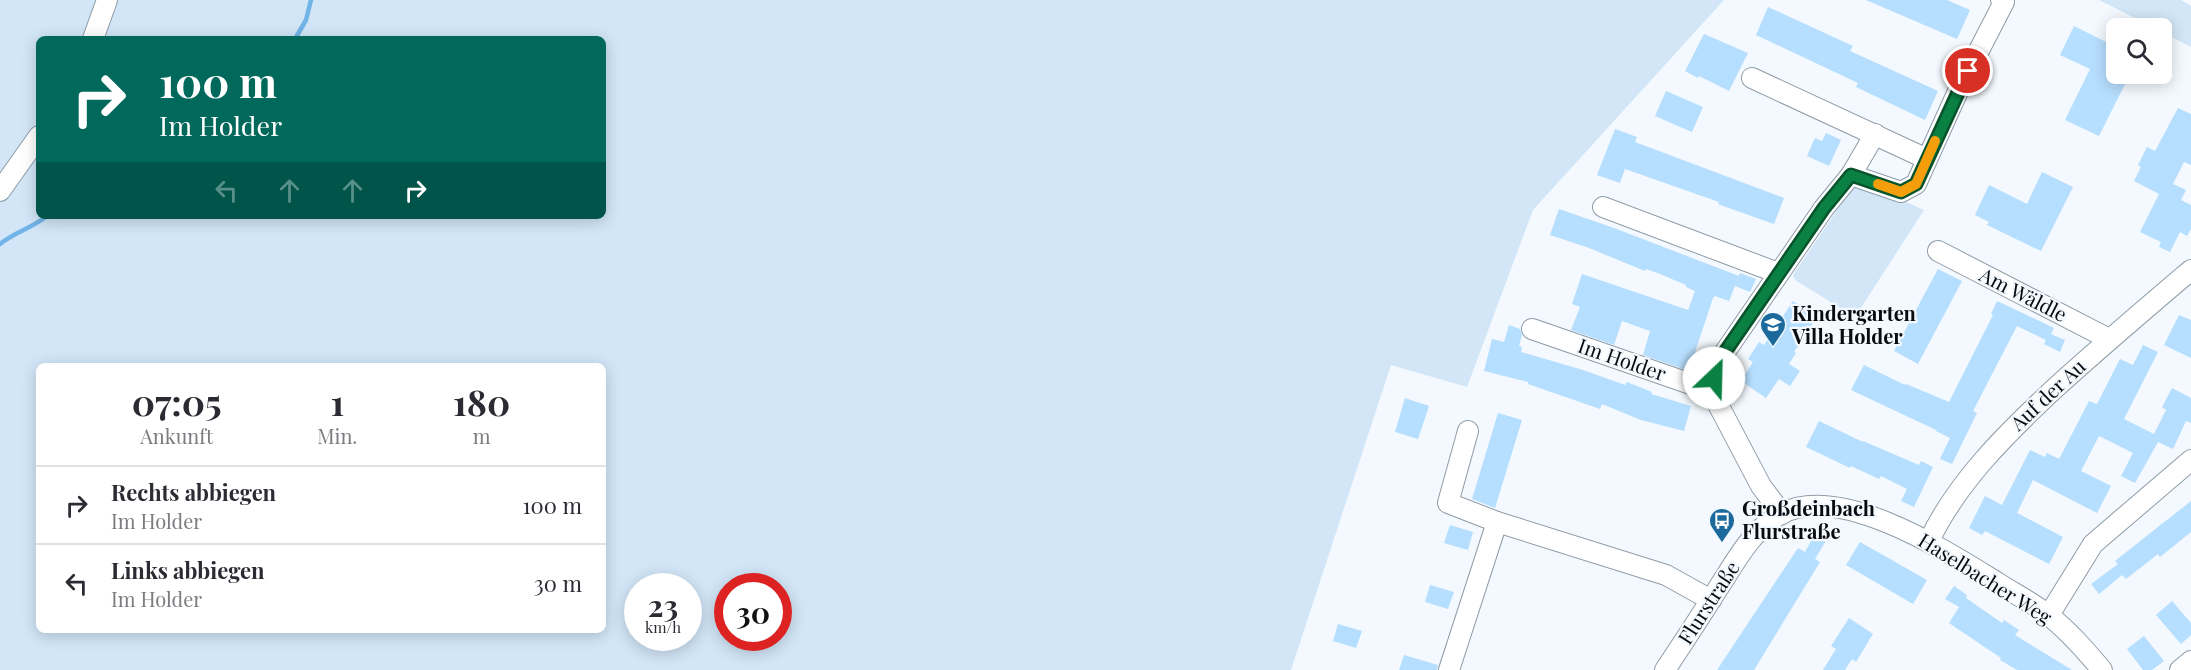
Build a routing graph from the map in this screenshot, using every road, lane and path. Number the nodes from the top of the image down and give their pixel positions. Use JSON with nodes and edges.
{"nodes":[{"id":1,"x":107,"y":0,"type":"edge"},
{"id":2,"x":2001,"y":0,"type":"edge"},
{"id":3,"x":94,"y":36,"type":"edge"},
{"id":4,"x":1752,"y":78,"type":"dead end"},
{"id":5,"x":1875,"y":134,"type":"junction"},
{"id":6,"x":36,"y":140,"type":"edge"},
{"id":7,"x":1927,"y":159,"type":"junction"},
{"id":8,"x":1851,"y":175,"type":"junction"},
{"id":9,"x":0,"y":191,"type":"edge"},
{"id":10,"x":1603,"y":207,"type":"dead end"},
{"id":11,"x":1938,"y":251,"type":"dead end"},
{"id":12,"x":2191,"y":270,"type":"edge"},
{"id":13,"x":1778,"y":273,"type":"junction"},
{"id":14,"x":1532,"y":329,"type":"dead end"},
{"id":15,"x":2109,"y":339,"type":"junction"},
{"id":16,"x":1712,"y":391,"type":"junction"},
{"id":17,"x":1468,"y":431,"type":"dead end"},
{"id":18,"x":2191,"y":460,"type":"edge"},
{"id":19,"x":1782,"y":514,"type":"junction"},
{"id":20,"x":1497,"y":522,"type":"junction"},
{"id":21,"x":1929,"y":541,"type":"junction"},
{"id":22,"x":1711,"y":600,"type":"junction"},
{"id":23,"x":2049,"y":615,"type":"junction"},
{"id":24,"x":2191,"y":661,"type":"edge"},
{"id":25,"x":1449,"y":670,"type":"edge"},
{"id":26,"x":1665,"y":670,"type":"edge"},
{"id":27,"x":2102,"y":670,"type":"edge"},
{"id":28,"x":2180,"y":670,"type":"edge"}],
"edges":[{"from":1,"to":3,"type":"street"},
{"from":2,"to":7,"type":"street"},
{"from":4,"to":5,"type":"street"},
{"from":5,"to":7,"type":"street"},
{"from":5,"to":8,"type":"street"},
{"from":6,"to":9,"type":"street"},
{"from":7,"to":8,"type":"street"},
{"from":8,"to":13,"type":"street"},
{"from":10,"to":13,"type":"street"},
{"from":11,"to":15,"type":"street","name":"Am Wäldle"},
{"from":12,"to":15,"type":"street","name":"Auf der Au"},
{"from":13,"to":16,"type":"street"},
{"from":14,"to":16,"type":"street","name":"Im Holder"},
{"from":15,"to":21,"type":"street","name":"Auf der Au"},
{"from":16,"to":19,"type":"street"},
{"from":17,"to":20,"type":"street"},
{"from":18,"to":23,"type":"street"},
{"from":19,"to":21,"type":"street","name":"Haselbacher Weg"},
{"from":19,"to":22,"type":"street","name":"Flurstraße"},
{"from":20,"to":22,"type":"street"},
{"from":20,"to":25,"type":"street"},
{"from":21,"to":23,"type":"street","name":"Haselbacher Weg"},
{"from":22,"to":26,"type":"street","name":"Flurstraße"},
{"from":23,"to":27,"type":"street","name":"Haselbacher Weg"},
{"from":24,"to":28,"type":"street"}]}
